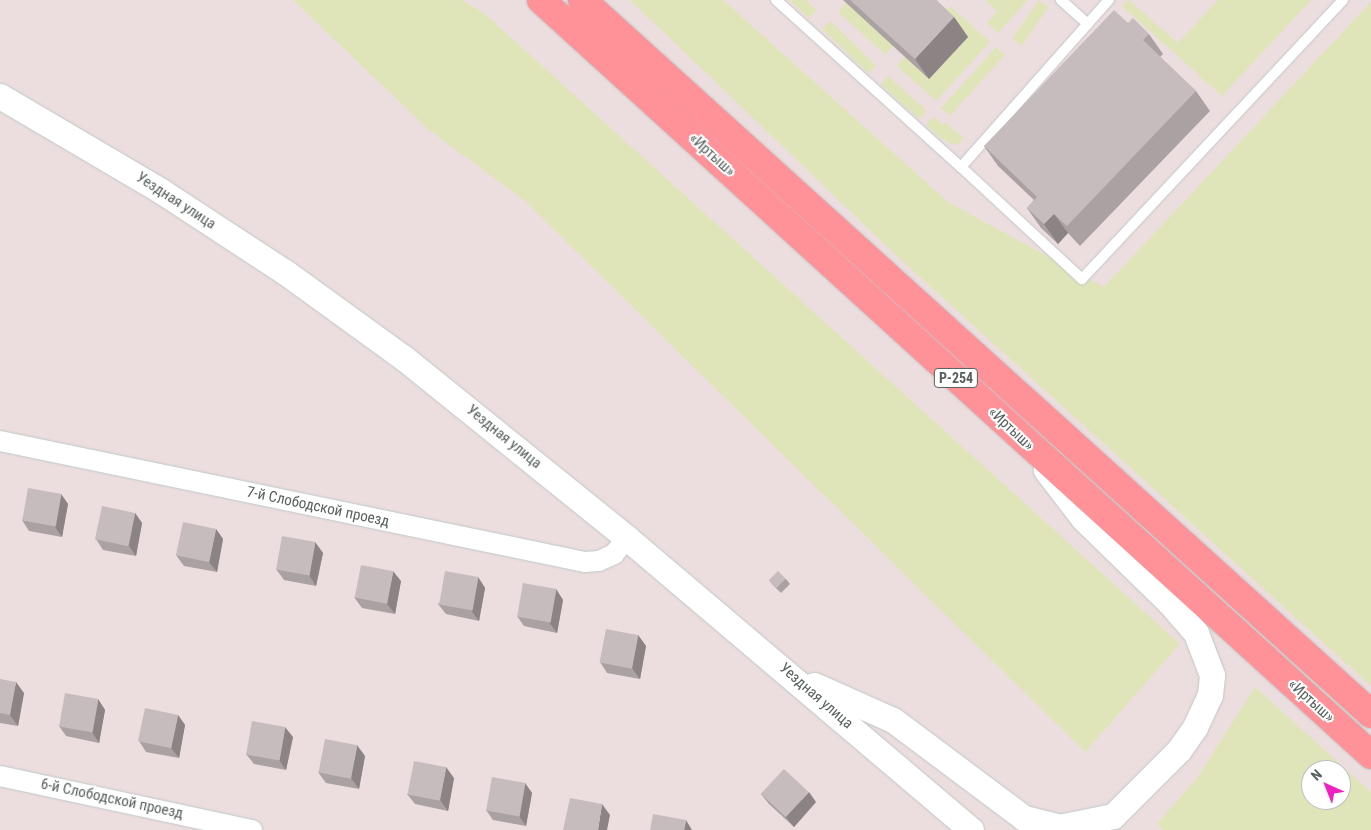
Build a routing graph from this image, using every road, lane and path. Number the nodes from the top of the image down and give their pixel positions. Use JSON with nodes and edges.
{"nodes":[{"id":1,"x":541,"y":0,"type":"edge"},
{"id":2,"x":582,"y":0,"type":"edge"},
{"id":3,"x":776,"y":0,"type":"edge"},
{"id":4,"x":1061,"y":0,"type":"edge"},
{"id":5,"x":1109,"y":0,"type":"edge"},
{"id":6,"x":1343,"y":0,"type":"edge"},
{"id":7,"x":1088,"y":24,"type":"junction"},
{"id":8,"x":0,"y":96,"type":"edge"},
{"id":9,"x":961,"y":168,"type":"junction"},
{"id":10,"x":0,"y":441,"type":"edge"},
{"id":11,"x":1025,"y":443,"type":"junction"},
{"id":12,"x":627,"y":538,"type":"junction"},
{"id":13,"x":789,"y":673,"type":"junction"},
{"id":14,"x":1371,"y":714,"type":"edge"},
{"id":15,"x":1371,"y":755,"type":"edge"},
{"id":16,"x":0,"y":776,"type":"edge"},
{"id":17,"x":252,"y":830,"type":"edge"},
{"id":18,"x":971,"y":830,"type":"edge"}],
"edges":[{"from":1,"to":11,"type":"highway","name":"«Иртыш»","number":"Р-254"},
{"from":2,"to":14,"type":"highway","name":"«Иртыш»","number":"Р-254"},
{"from":3,"to":9,"type":"lane"},
{"from":4,"to":7,"type":"lane"},
{"from":5,"to":7,"type":"lane"},
{"from":6,"to":9,"type":"lane"},
{"from":7,"to":9,"type":"lane"},
{"from":8,"to":12,"type":"street","name":"Уездная улица"},
{"from":10,"to":12,"type":"street","name":"7-й Слободской проезд"},
{"from":11,"to":13,"type":"street"},
{"from":11,"to":15,"type":"highway","name":"«Иртыш»","number":"Р-254"},
{"from":12,"to":13,"type":"street","name":"Уездная улица"},
{"from":13,"to":18,"type":"street","name":"Уездная улица"},
{"from":16,"to":17,"type":"street","name":"6-й Слободской проезд"}]}
